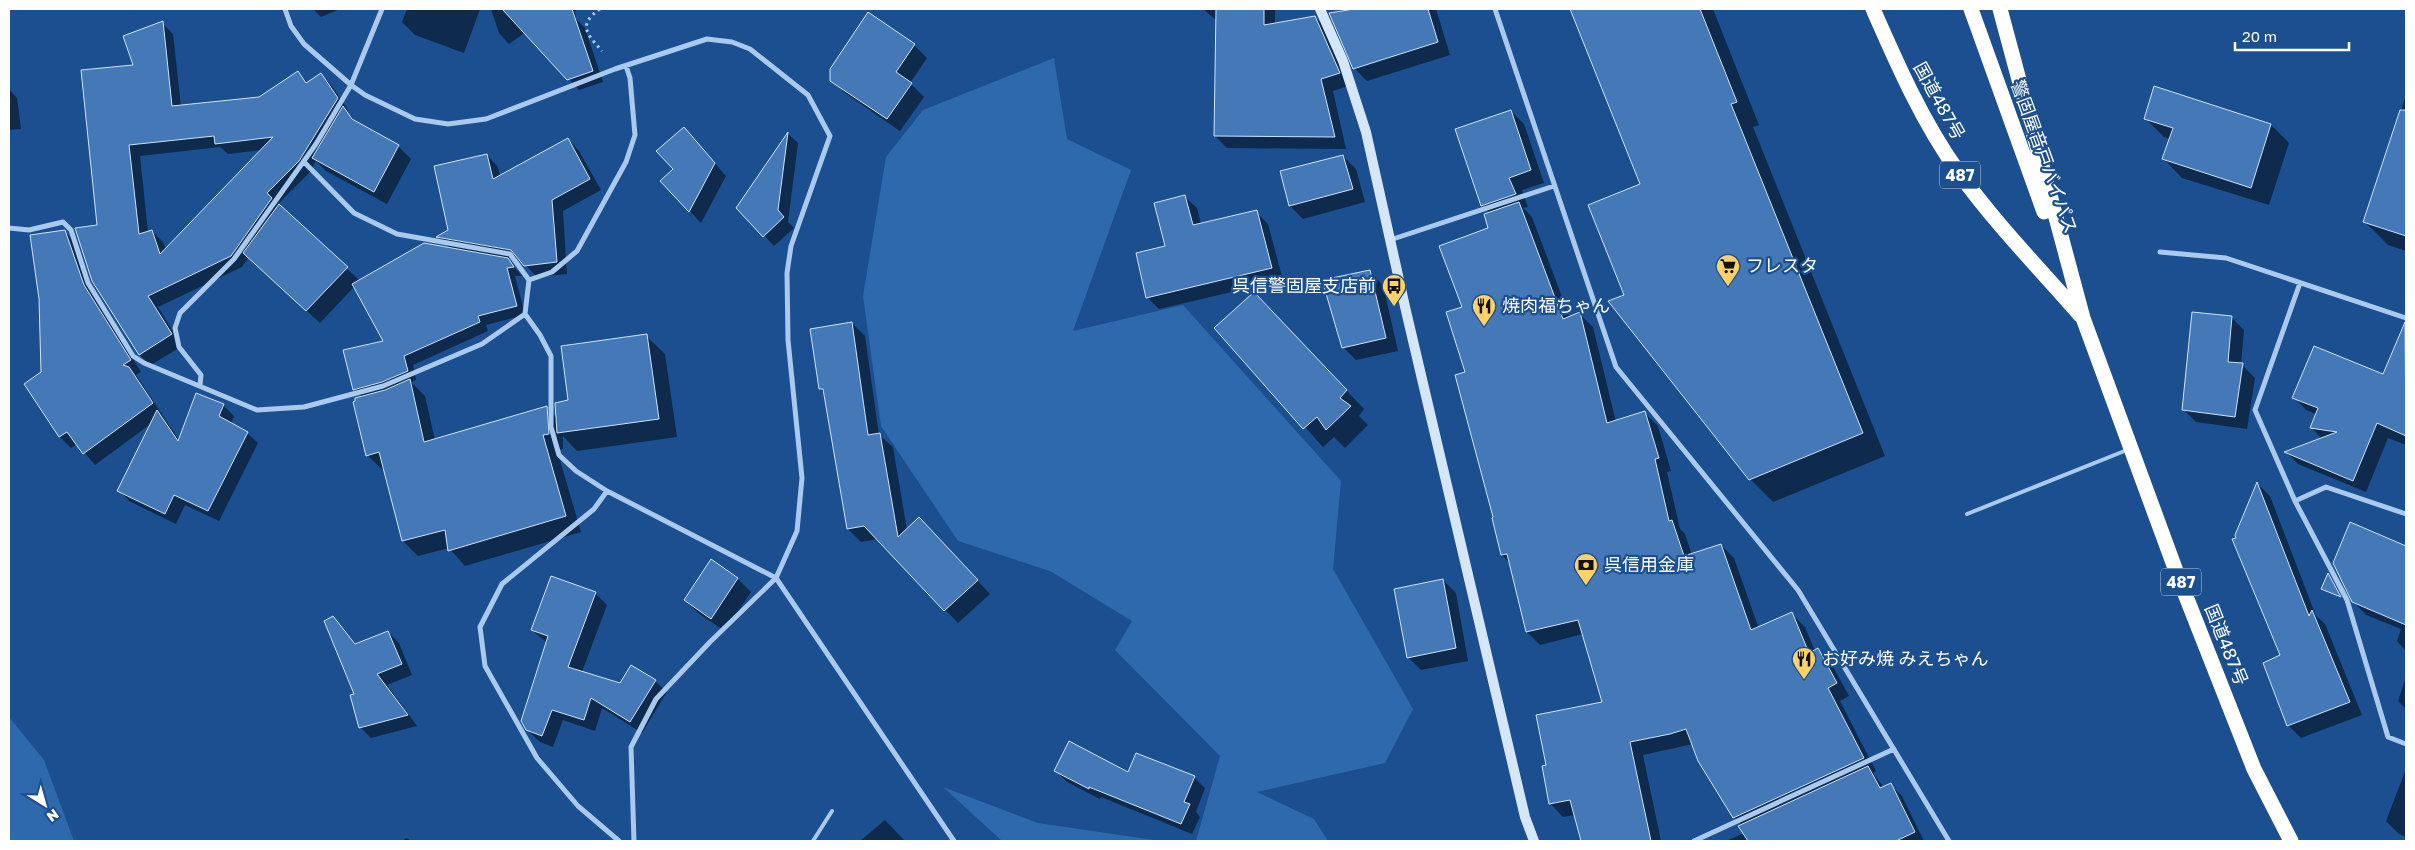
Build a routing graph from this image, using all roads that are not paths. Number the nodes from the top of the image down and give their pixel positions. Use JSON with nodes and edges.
{"nodes":[{"id":1,"x":285,"y":9,"type":"edge"},
{"id":2,"x":382,"y":9,"type":"edge"},
{"id":3,"x":1320,"y":9,"type":"edge"},
{"id":4,"x":1495,"y":9,"type":"edge"},
{"id":5,"x":1873,"y":9,"type":"edge"},
{"id":6,"x":1971,"y":9,"type":"edge"},
{"id":7,"x":2000,"y":9,"type":"edge"},
{"id":8,"x":626,"y":66,"type":"junction"},
{"id":9,"x":351,"y":85,"type":"junction"},
{"id":10,"x":304,"y":162,"type":"junction"},
{"id":11,"x":1554,"y":186,"type":"junction"},
{"id":12,"x":9,"y":228,"type":"edge"},
{"id":13,"x":1390,"y":240,"type":"junction"},
{"id":14,"x":2160,"y":252,"type":"dead end"},
{"id":15,"x":530,"y":280,"type":"junction"},
{"id":16,"x":2300,"y":283,"type":"junction"},
{"id":17,"x":525,"y":314,"type":"junction"},
{"id":18,"x":2083,"y":318,"type":"junction"},
{"id":19,"x":2406,"y":318,"type":"edge"},
{"id":20,"x":200,"y":385,"type":"junction"},
{"id":21,"x":2131,"y":449,"type":"junction"},
{"id":22,"x":607,"y":491,"type":"junction"},
{"id":23,"x":2295,"y":501,"type":"junction"},
{"id":24,"x":1967,"y":514,"type":"dead end"},
{"id":25,"x":2406,"y":514,"type":"edge"},
{"id":26,"x":776,"y":578,"type":"junction"},
{"id":27,"x":2406,"y":744,"type":"edge"},
{"id":28,"x":1894,"y":748,"type":"junction"},
{"id":29,"x":832,"y":811,"type":"dead end"},
{"id":30,"x":619,"y":841,"type":"edge"},
{"id":31,"x":634,"y":841,"type":"edge"},
{"id":32,"x":813,"y":841,"type":"edge"},
{"id":33,"x":954,"y":841,"type":"edge"},
{"id":34,"x":1534,"y":841,"type":"edge"},
{"id":35,"x":1694,"y":841,"type":"edge"},
{"id":36,"x":1949,"y":841,"type":"edge"},
{"id":37,"x":2291,"y":841,"type":"edge"}],
"edges":[{"from":1,"to":9,"type":"street"},
{"from":2,"to":9,"type":"street"},
{"from":3,"to":13,"type":"street"},
{"from":4,"to":11,"type":"street"},
{"from":5,"to":18,"type":"highway","name":"国道487号","number":"487"},
{"from":6,"to":18,"type":"highway","name":"警固屋音戸バイパス","number":"487"},
{"from":7,"to":18,"type":"highway","name":"国道487号","number":"487"},
{"from":8,"to":9,"type":"street"},
{"from":8,"to":15,"type":"street"},
{"from":8,"to":26,"type":"street"},
{"from":9,"to":10,"type":"street"},
{"from":10,"to":15,"type":"street"},
{"from":10,"to":20,"type":"street"},
{"from":11,"to":13,"type":"street"},
{"from":11,"to":28,"type":"street"},
{"from":12,"to":20,"type":"street"},
{"from":13,"to":34,"type":"street"},
{"from":14,"to":16,"type":"street"},
{"from":15,"to":17,"type":"street"},
{"from":16,"to":19,"type":"street"},
{"from":16,"to":23,"type":"street"},
{"from":17,"to":20,"type":"street"},
{"from":17,"to":22,"type":"street"},
{"from":18,"to":21,"type":"highway","name":"国道487号","number":"487"},
{"from":21,"to":24,"type":"lane"},
{"from":21,"to":37,"type":"highway","name":"国道487号","number":"487"},
{"from":22,"to":26,"type":"street"},
{"from":22,"to":30,"type":"street"},
{"from":23,"to":25,"type":"street"},
{"from":23,"to":27,"type":"street"},
{"from":26,"to":31,"type":"street"},
{"from":26,"to":33,"type":"street"},
{"from":28,"to":35,"type":"street"},
{"from":28,"to":36,"type":"street"},
{"from":29,"to":32,"type":"lane"}]}
